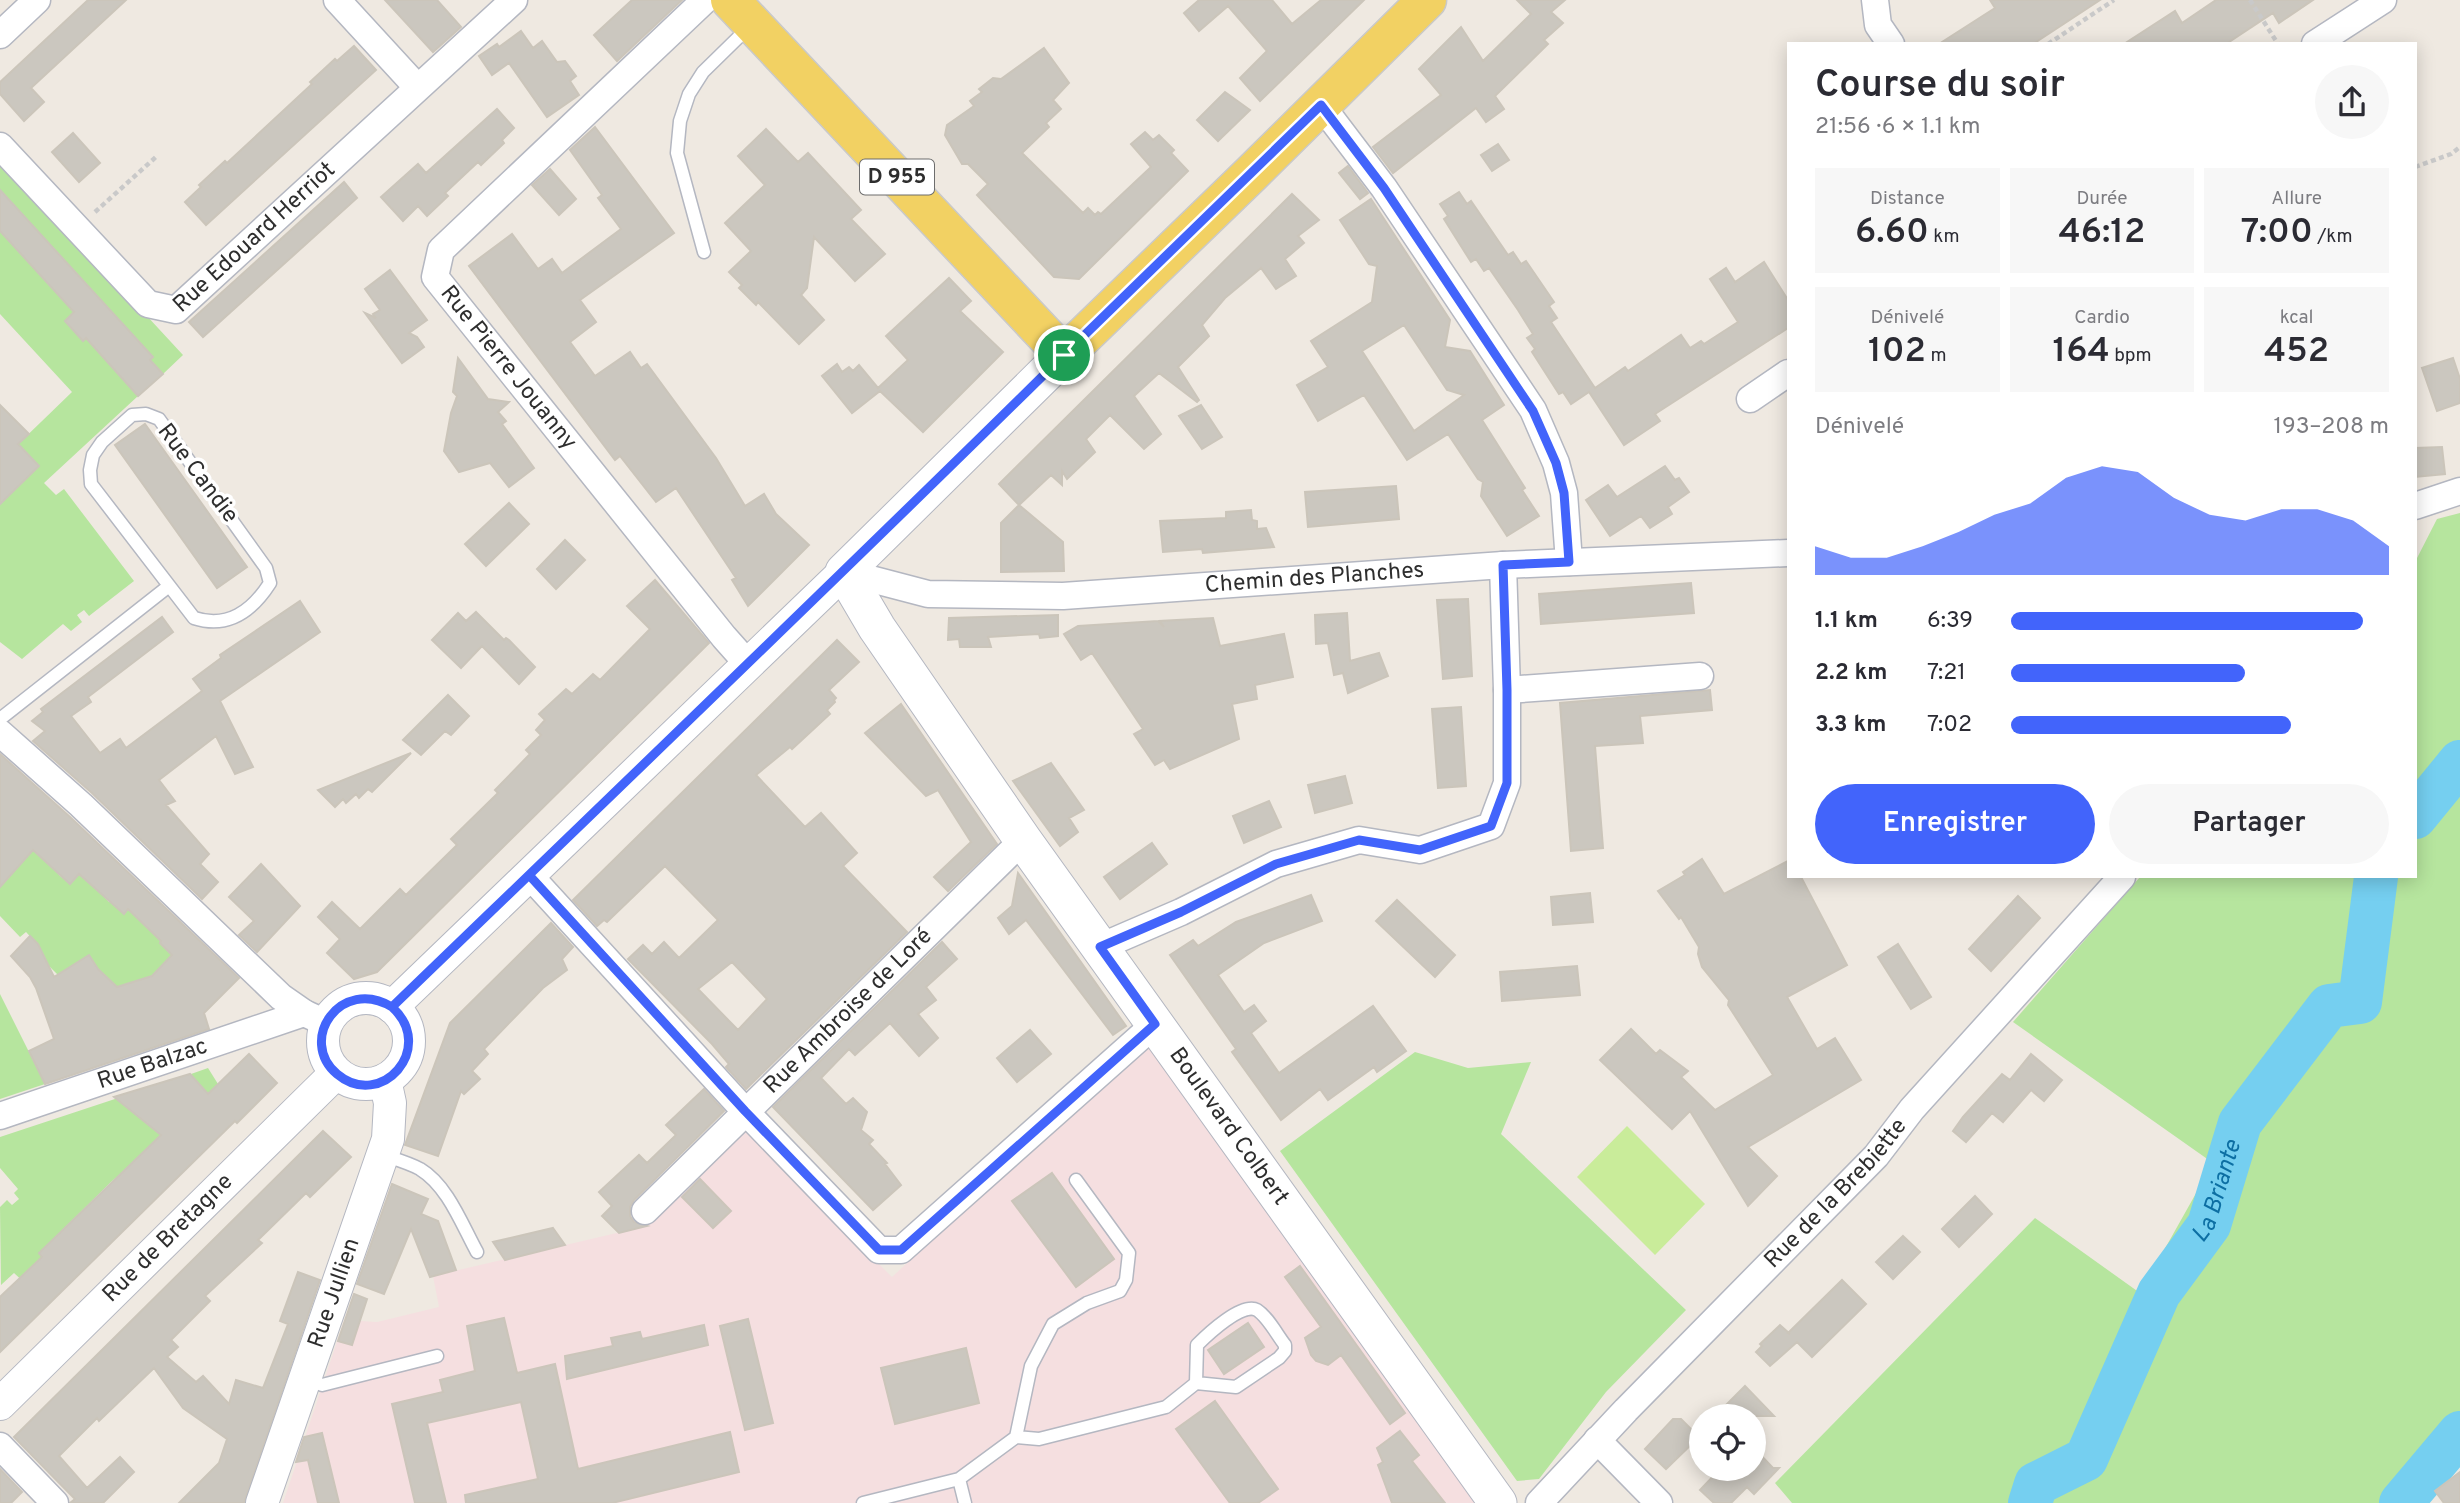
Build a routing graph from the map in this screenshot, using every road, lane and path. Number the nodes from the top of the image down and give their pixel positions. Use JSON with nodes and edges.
{"nodes":[{"id":1,"x":37,"y":0,"type":"edge"},
{"id":2,"x":337,"y":0,"type":"edge"},
{"id":3,"x":514,"y":0,"type":"edge"},
{"id":4,"x":705,"y":0,"type":"edge"},
{"id":5,"x":1427,"y":0,"type":"edge"},
{"id":6,"x":1874,"y":0,"type":"edge"},
{"id":7,"x":2114,"y":0,"type":"edge"},
{"id":8,"x":2250,"y":0,"type":"edge"},
{"id":9,"x":2383,"y":0,"type":"edge"},
{"id":10,"x":741,"y":12,"type":"edge"},
{"id":11,"x":0,"y":34,"type":"edge"},
{"id":12,"x":1890,"y":42,"type":"edge"},
{"id":13,"x":2051,"y":42,"type":"edge"},
{"id":14,"x":2277,"y":42,"type":"edge"},
{"id":15,"x":2318,"y":42,"type":"edge"},
{"id":16,"x":417,"y":87,"type":"junction"},
{"id":17,"x":1321,"y":105,"type":"junction"},
{"id":18,"x":0,"y":146,"type":"edge"},
{"id":19,"x":2460,"y":147,"type":"edge"},
{"id":20,"x":157,"y":156,"type":"dead end"},
{"id":21,"x":2417,"y":166,"type":"edge"},
{"id":22,"x":77,"y":229,"type":"junction"},
{"id":23,"x":704,"y":252,"type":"dead end"},
{"id":24,"x":1064,"y":355,"type":"junction"},
{"id":25,"x":1787,"y":374,"type":"edge"},
{"id":26,"x":1750,"y":399,"type":"dead end"},
{"id":27,"x":2460,"y":491,"type":"edge"},
{"id":28,"x":2417,"y":505,"type":"edge"},
{"id":29,"x":1787,"y":553,"type":"edge"},
{"id":30,"x":1569,"y":562,"type":"junction"},
{"id":31,"x":1503,"y":565,"type":"junction"},
{"id":32,"x":844,"y":572,"type":"junction"},
{"id":33,"x":169,"y":586,"type":"junction"},
{"id":34,"x":748,"y":664,"type":"junction"},
{"id":35,"x":1700,"y":676,"type":"dead end"},
{"id":36,"x":1507,"y":690,"type":"junction"},
{"id":37,"x":0,"y":719,"type":"edge"},
{"id":38,"x":0,"y":733,"type":"edge"},
{"id":39,"x":1023,"y":840,"type":"junction"},
{"id":40,"x":529,"y":875,"type":"junction"},
{"id":41,"x":2121,"y":878,"type":"edge"},
{"id":42,"x":1100,"y":947,"type":"junction"},
{"id":43,"x":392,"y":1007,"type":"junction"},
{"id":44,"x":315,"y":1018,"type":"junction"},
{"id":45,"x":1155,"y":1024,"type":"junction"},
{"id":46,"x":335,"y":1073,"type":"junction"},
{"id":47,"x":385,"y":1080,"type":"junction"},
{"id":48,"x":745,"y":1111,"type":"junction"},
{"id":49,"x":0,"y":1116,"type":"edge"},
{"id":50,"x":383,"y":1155,"type":"junction"},
{"id":51,"x":1076,"y":1180,"type":"dead end"},
{"id":52,"x":645,"y":1211,"type":"dead end"},
{"id":53,"x":477,"y":1252,"type":"dead end"},
{"id":54,"x":437,"y":1356,"type":"dead end"},
{"id":55,"x":305,"y":1379,"type":"junction"},
{"id":56,"x":1196,"y":1383,"type":"junction"},
{"id":57,"x":0,"y":1404,"type":"edge"},
{"id":58,"x":1016,"y":1437,"type":"junction"},
{"id":59,"x":1597,"y":1440,"type":"junction"},
{"id":60,"x":0,"y":1446,"type":"edge"},
{"id":61,"x":959,"y":1479,"type":"junction"},
{"id":62,"x":55,"y":1503,"type":"edge"},
{"id":63,"x":262,"y":1503,"type":"edge"},
{"id":64,"x":863,"y":1503,"type":"edge"},
{"id":65,"x":965,"y":1503,"type":"edge"},
{"id":66,"x":1498,"y":1503,"type":"edge"},
{"id":67,"x":1539,"y":1503,"type":"edge"},
{"id":68,"x":1659,"y":1503,"type":"edge"}],
"edges":[{"from":1,"to":11,"type":"street"},
{"from":2,"to":16,"type":"street"},
{"from":3,"to":16,"type":"street","name":"Rue Edouard Herriot"},
{"from":4,"to":34,"type":"street","name":"Rue Pierre Jouanny"},
{"from":5,"to":17,"type":"main road"},
{"from":6,"to":12,"type":"street"},
{"from":7,"to":13,"type":"path"},
{"from":8,"to":14,"type":"path"},
{"from":9,"to":15,"type":"street"},
{"from":10,"to":23,"type":"lane"},
{"from":10,"to":24,"type":"main road","number":"D 955"},
{"from":16,"to":22,"type":"street","name":"Rue Edouard Herriot"},
{"from":17,"to":24,"type":"main road"},
{"from":17,"to":30,"type":"street"},
{"from":18,"to":22,"type":"street","name":"Rue Edouard Herriot"},
{"from":19,"to":21,"type":"path"},
{"from":20,"to":22,"type":"path"},
{"from":24,"to":32,"type":"main road"},
{"from":25,"to":26,"type":"street"},
{"from":27,"to":28,"type":"street"},
{"from":29,"to":30,"type":"street","name":"Chemin des Planches"},
{"from":30,"to":31,"type":"street","name":"Chemin des Planches"},
{"from":31,"to":32,"type":"street","name":"Chemin des Planches"},
{"from":31,"to":36,"type":"street"},
{"from":32,"to":34,"type":"street"},
{"from":32,"to":39,"type":"main road","name":"Boulevard Colbert"},
{"from":33,"to":33,"type":"lane","name":"Rue Candie"},
{"from":33,"to":37,"type":"lane"},
{"from":34,"to":40,"type":"street"},
{"from":35,"to":36,"type":"street"},
{"from":36,"to":42,"type":"street"},
{"from":38,"to":44,"type":"street"},
{"from":39,"to":42,"type":"main road","name":"Boulevard Colbert"},
{"from":39,"to":48,"type":"street","name":"Rue Ambroise de Loré"},
{"from":40,"to":43,"type":"street"},
{"from":40,"to":48,"type":"street"},
{"from":41,"to":59,"type":"street","name":"Rue de la Brebiette"},
{"from":42,"to":45,"type":"main road","name":"Boulevard Colbert"},
{"from":43,"to":44,"type":"street"},
{"from":43,"to":47,"type":"street"},
{"from":44,"to":46,"type":"street"},
{"from":44,"to":49,"type":"street","name":"Rue Balzac"},
{"from":45,"to":48,"type":"street"},
{"from":45,"to":66,"type":"main road","name":"Boulevard Colbert"},
{"from":46,"to":47,"type":"street"},
{"from":46,"to":57,"type":"street","name":"Rue de Bretagne"},
{"from":47,"to":50,"type":"street","name":"Rue Jullien"},
{"from":48,"to":52,"type":"street","name":"Rue Ambroise de Loré"},
{"from":50,"to":53,"type":"lane"},
{"from":50,"to":55,"type":"street","name":"Rue Jullien"},
{"from":51,"to":58,"type":"lane"},
{"from":54,"to":55,"type":"lane"},
{"from":55,"to":63,"type":"street","name":"Rue Jullien"},
{"from":56,"to":56,"type":"lane"},
{"from":56,"to":58,"type":"lane"},
{"from":58,"to":61,"type":"lane"},
{"from":59,"to":67,"type":"street","name":"Rue de la Brebiette"},
{"from":59,"to":68,"type":"street"},
{"from":60,"to":62,"type":"street"},
{"from":61,"to":64,"type":"lane"},
{"from":61,"to":65,"type":"lane"}]}
